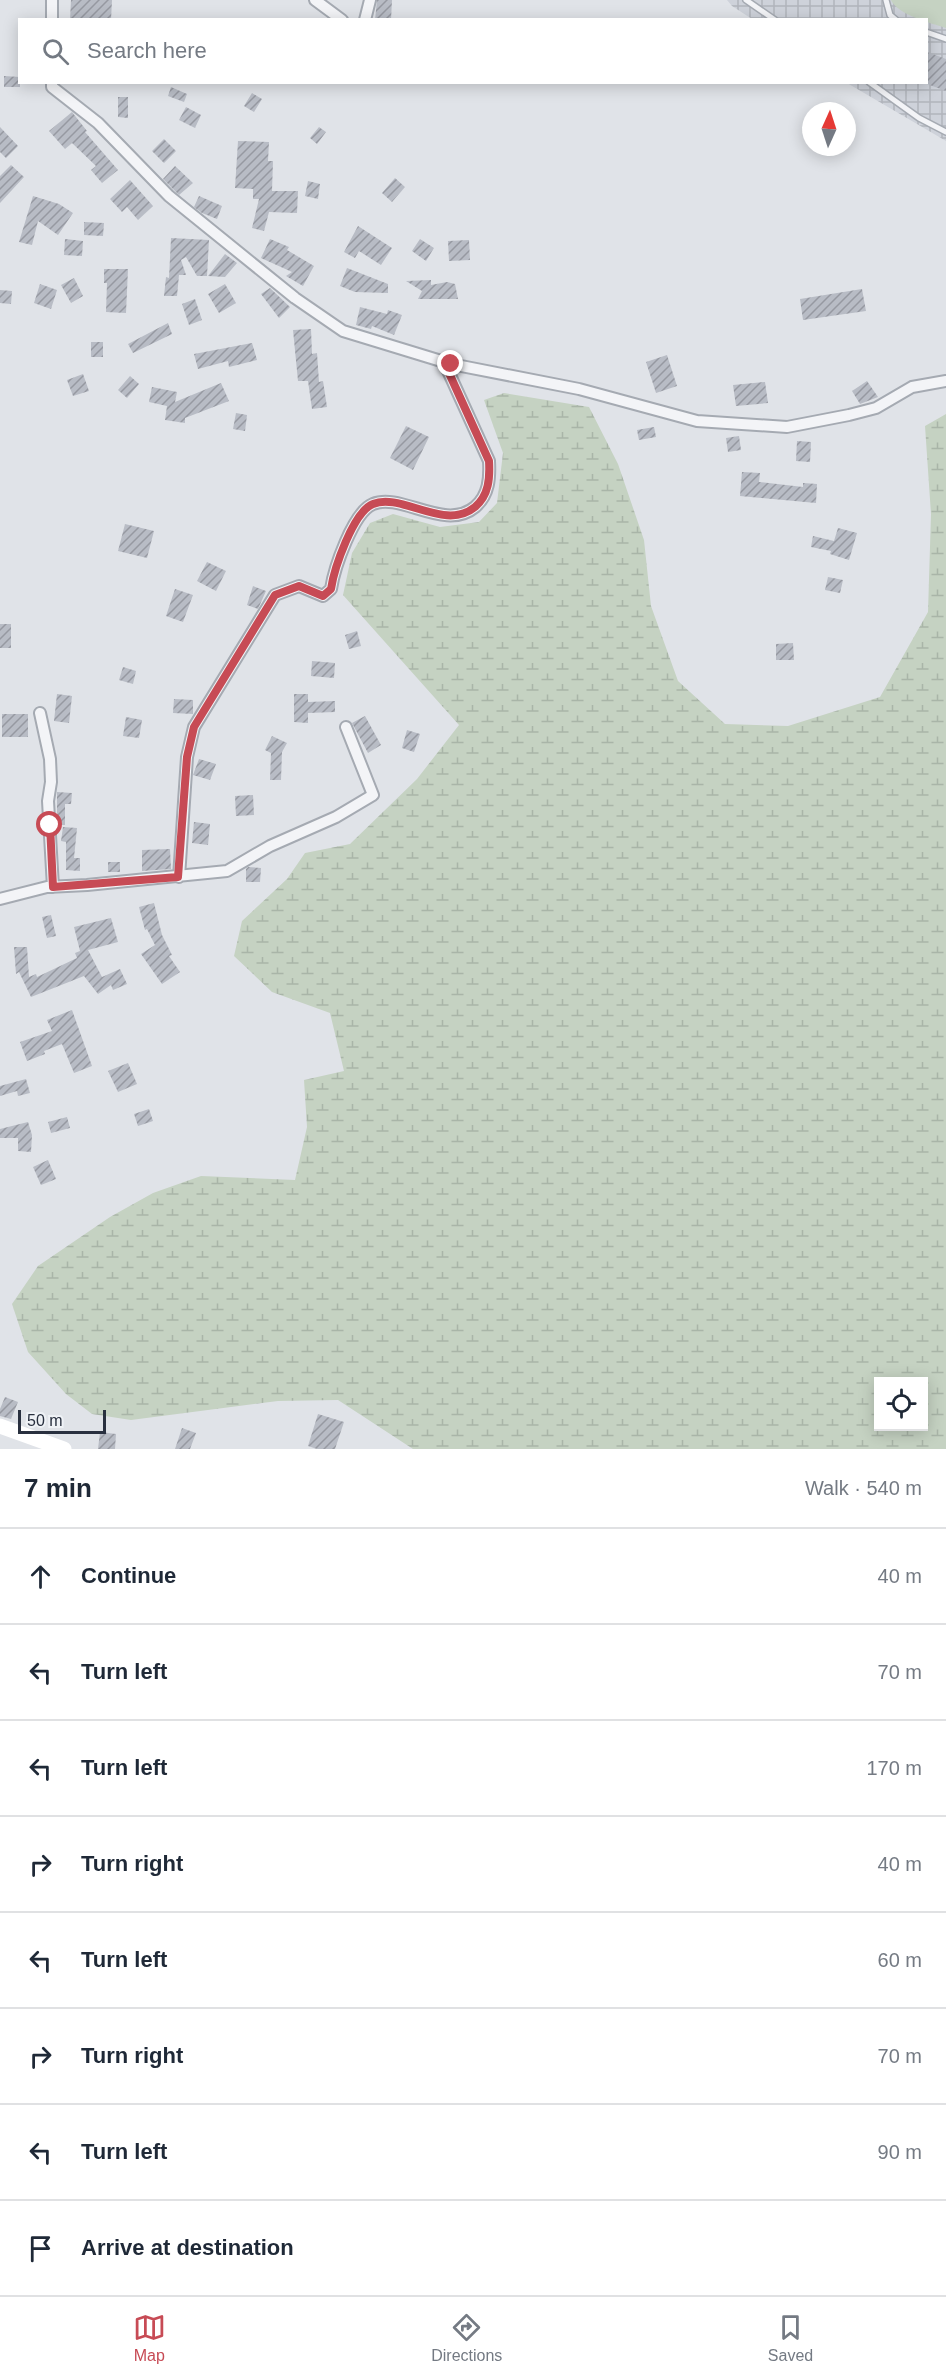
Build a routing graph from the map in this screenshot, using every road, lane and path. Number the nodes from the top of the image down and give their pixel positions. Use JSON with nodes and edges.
{"nodes":[{"id":1,"x":52,"y":0,"type":"edge"},
{"id":2,"x":315,"y":0,"type":"edge"},
{"id":3,"x":370,"y":0,"type":"edge"},
{"id":4,"x":746,"y":0,"type":"edge"},
{"id":5,"x":886,"y":0,"type":"edge"},
{"id":6,"x":52,"y":18,"type":"edge"},
{"id":7,"x":339,"y":18,"type":"edge"},
{"id":8,"x":366,"y":18,"type":"edge"},
{"id":9,"x":772,"y":18,"type":"edge"},
{"id":10,"x":894,"y":18,"type":"edge"},
{"id":11,"x":928,"y":32,"type":"edge"},
{"id":12,"x":946,"y":39,"type":"edge"},
{"id":13,"x":52,"y":84,"type":"edge"},
{"id":14,"x":872,"y":84,"type":"edge"},
{"id":15,"x":946,"y":132,"type":"edge"},
{"id":16,"x":444,"y":362,"type":"junction"},
{"id":17,"x":946,"y":381,"type":"edge"},
{"id":18,"x":40,"y":713,"type":"dead end"},
{"id":19,"x":346,"y":727,"type":"dead end"},
{"id":20,"x":178,"y":877,"type":"junction"},
{"id":21,"x":53,"y":887,"type":"junction"},
{"id":22,"x":0,"y":899,"type":"edge"},
{"id":23,"x":0,"y":1426,"type":"edge"},
{"id":24,"x":64,"y":1449,"type":"edge"}],
"edges":[{"from":1,"to":6,"type":"street"},
{"from":2,"to":7,"type":"street"},
{"from":3,"to":8,"type":"street"},
{"from":4,"to":9,"type":"lane"},
{"from":5,"to":10,"type":"lane"},
{"from":11,"to":12,"type":"lane"},
{"from":13,"to":16,"type":"street"},
{"from":14,"to":15,"type":"lane"},
{"from":16,"to":17,"type":"street"},
{"from":16,"to":20,"type":"street"},
{"from":18,"to":21,"type":"street"},
{"from":19,"to":20,"type":"street"},
{"from":20,"to":21,"type":"street"},
{"from":21,"to":22,"type":"street"},
{"from":23,"to":24,"type":"main road"}]}
